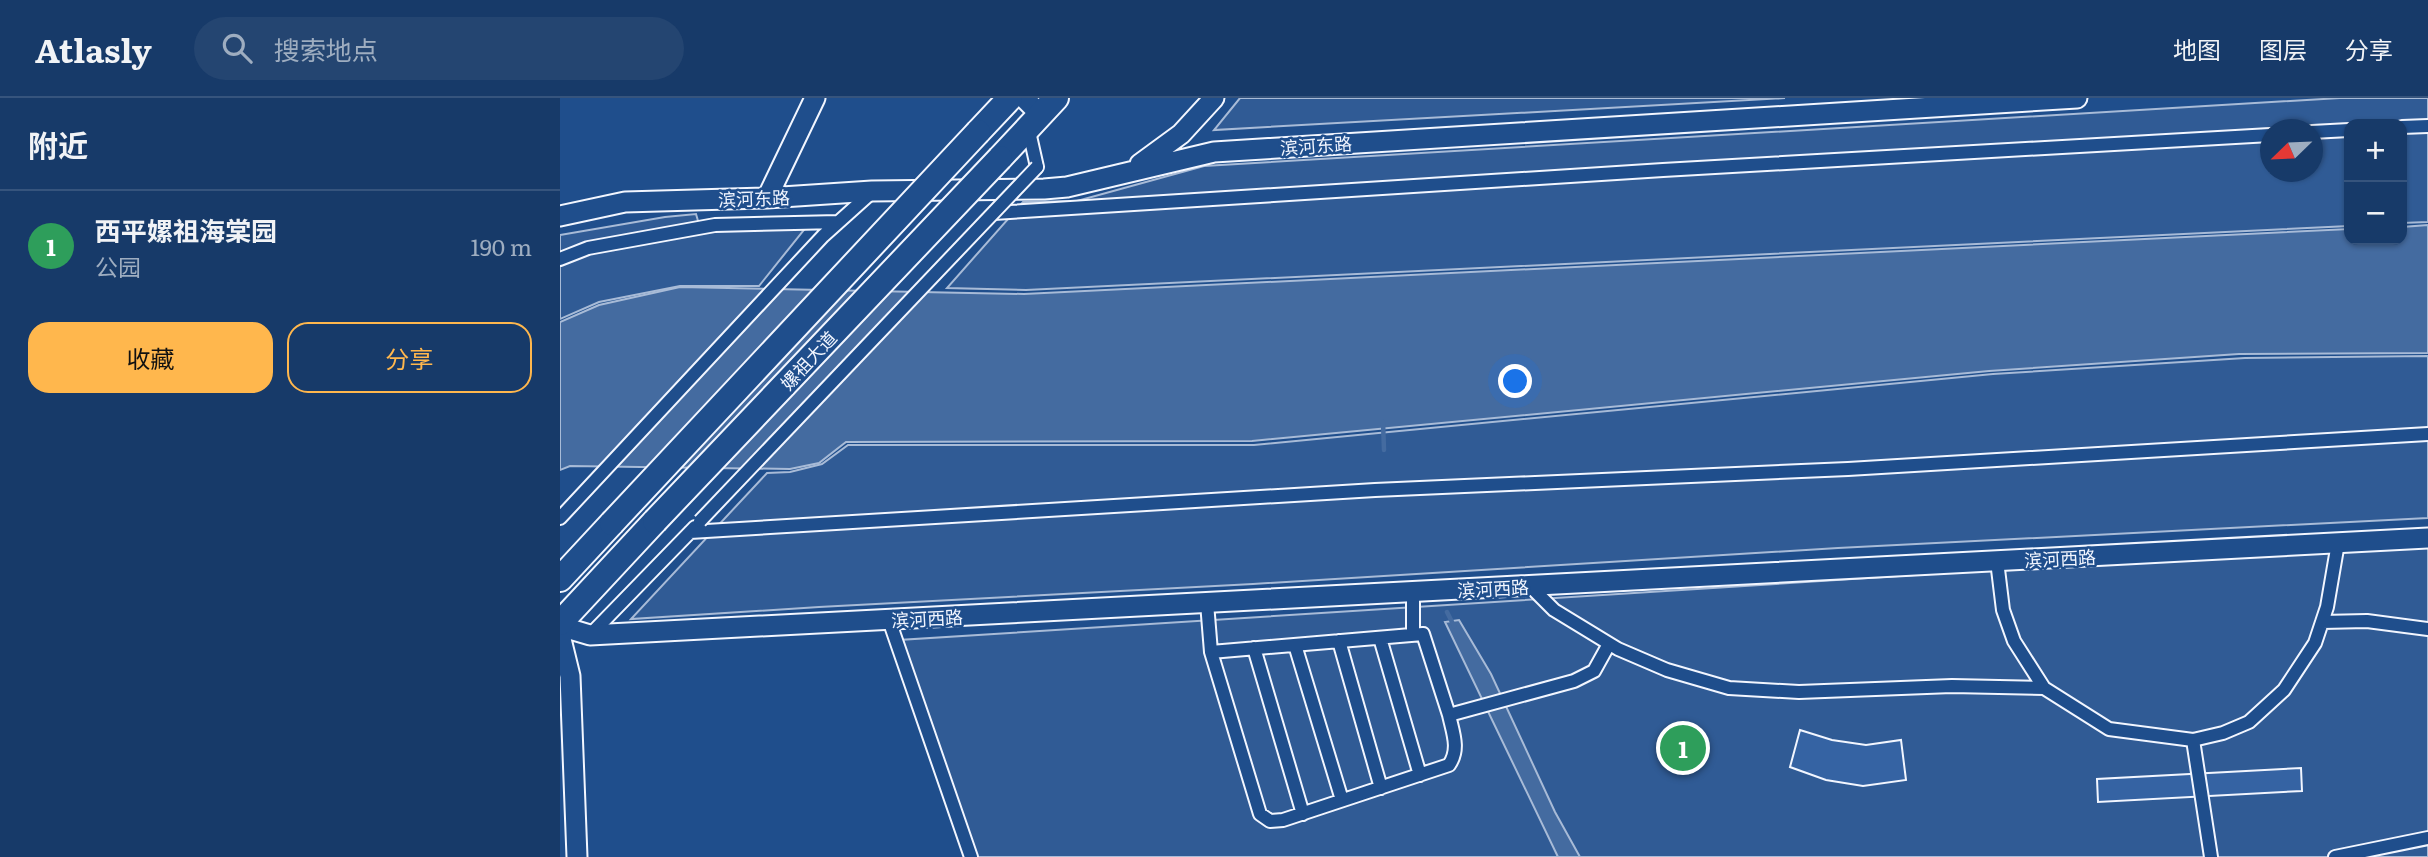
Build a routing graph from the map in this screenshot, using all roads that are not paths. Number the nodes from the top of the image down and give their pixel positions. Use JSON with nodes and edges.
{"nodes":[{"id":1,"x":815,"y":98,"type":"edge"},
{"id":2,"x":1010,"y":98,"type":"edge"},
{"id":3,"x":1214,"y":98,"type":"edge"},
{"id":4,"x":2077,"y":98,"type":"edge"},
{"id":5,"x":1037,"y":109,"type":"edge"},
{"id":6,"x":2428,"y":126,"type":"edge"},
{"id":7,"x":2407,"y":127,"type":"edge"},
{"id":8,"x":2344,"y":130,"type":"edge"},
{"id":9,"x":2323,"y":131,"type":"edge"},
{"id":10,"x":2260,"y":136,"type":"edge"},
{"id":11,"x":1134,"y":169,"type":"junction"},
{"id":12,"x":872,"y":191,"type":"junction"},
{"id":13,"x":766,"y":198,"type":"junction"},
{"id":14,"x":994,"y":213,"type":"junction"},
{"id":15,"x":560,"y":216,"type":"edge"},
{"id":16,"x":838,"y":222,"type":"junction"},
{"id":17,"x":560,"y":259,"type":"edge"},
{"id":18,"x":2428,"y":434,"type":"edge"},
{"id":19,"x":560,"y":517,"type":"edge"},
{"id":20,"x":690,"y":531,"type":"junction"},
{"id":21,"x":2428,"y":538,"type":"edge"},
{"id":22,"x":2337,"y":543,"type":"junction"},
{"id":23,"x":1997,"y":561,"type":"junction"},
{"id":24,"x":560,"y":579,"type":"edge"},
{"id":25,"x":1530,"y":586,"type":"junction"},
{"id":26,"x":1413,"y":592,"type":"junction"},
{"id":27,"x":1208,"y":603,"type":"junction"},
{"id":28,"x":888,"y":620,"type":"junction"},
{"id":29,"x":2322,"y":622,"type":"junction"},
{"id":30,"x":560,"y":624,"type":"edge"},
{"id":31,"x":2428,"y":629,"type":"edge"},
{"id":32,"x":560,"y":635,"type":"edge"},
{"id":33,"x":590,"y":635,"type":"junction"},
{"id":34,"x":1413,"y":635,"type":"junction"},
{"id":35,"x":1380,"y":638,"type":"junction"},
{"id":36,"x":1339,"y":641,"type":"junction"},
{"id":37,"x":1609,"y":644,"type":"junction"},
{"id":38,"x":1295,"y":645,"type":"junction"},
{"id":39,"x":1254,"y":648,"type":"junction"},
{"id":40,"x":1212,"y":652,"type":"junction"},
{"id":41,"x":2044,"y":688,"type":"junction"},
{"id":42,"x":1449,"y":715,"type":"junction"},
{"id":43,"x":2193,"y":740,"type":"junction"},
{"id":44,"x":1420,"y":775,"type":"junction"},
{"id":45,"x":1381,"y":788,"type":"junction"},
{"id":46,"x":1342,"y":800,"type":"junction"},
{"id":47,"x":1303,"y":814,"type":"junction"},
{"id":48,"x":2428,"y":838,"type":"edge"},
{"id":49,"x":577,"y":857,"type":"edge"},
{"id":50,"x":971,"y":857,"type":"edge"},
{"id":51,"x":2211,"y":857,"type":"edge"},
{"id":52,"x":2335,"y":857,"type":"edge"}],
"edges":[{"from":1,"to":13,"type":"street"},
{"from":2,"to":24,"type":"highway","name":"嫘祖大道","bridge":true},
{"from":3,"to":11,"type":"street"},
{"from":4,"to":11,"type":"street","name":"滨河东路"},
{"from":5,"to":14,"type":"street","bridge":true},
{"from":5,"to":30,"type":"highway","name":"嫘祖大道","bridge":true},
{"from":6,"to":7,"type":"street"},
{"from":8,"to":9,"type":"street"},
{"from":10,"to":14,"type":"street"},
{"from":11,"to":12,"type":"street","name":"滨河东路"},
{"from":12,"to":13,"type":"street","name":"滨河东路"},
{"from":12,"to":16,"type":"street"},
{"from":13,"to":15,"type":"street","name":"滨河东路"},
{"from":14,"to":20,"type":"street","bridge":true},
{"from":16,"to":17,"type":"street"},
{"from":16,"to":19,"type":"street"},
{"from":18,"to":20,"type":"street"},
{"from":20,"to":33,"type":"street"},
{"from":21,"to":22,"type":"street","name":"滨河西路"},
{"from":22,"to":23,"type":"street","name":"滨河西路"},
{"from":22,"to":29,"type":"street"},
{"from":23,"to":25,"type":"street","name":"滨河西路"},
{"from":23,"to":41,"type":"street"},
{"from":25,"to":26,"type":"street","name":"滨河西路"},
{"from":25,"to":37,"type":"street"},
{"from":26,"to":27,"type":"street","name":"滨河西路"},
{"from":26,"to":34,"type":"street"},
{"from":27,"to":28,"type":"street","name":"滨河西路"},
{"from":27,"to":40,"type":"street"},
{"from":28,"to":33,"type":"street","name":"滨河西路"},
{"from":28,"to":50,"type":"street"},
{"from":29,"to":31,"type":"street"},
{"from":29,"to":43,"type":"street"},
{"from":30,"to":33,"type":"street","name":"滨河西路"},
{"from":32,"to":49,"type":"street"},
{"from":34,"to":35,"type":"street"},
{"from":34,"to":42,"type":"street"},
{"from":35,"to":36,"type":"street"},
{"from":35,"to":44,"type":"street"},
{"from":36,"to":38,"type":"street"},
{"from":36,"to":45,"type":"street"},
{"from":37,"to":41,"type":"street"},
{"from":37,"to":42,"type":"street"},
{"from":38,"to":39,"type":"street"},
{"from":38,"to":46,"type":"street"},
{"from":39,"to":40,"type":"street"},
{"from":39,"to":47,"type":"street"},
{"from":40,"to":47,"type":"street"},
{"from":41,"to":43,"type":"street"},
{"from":42,"to":44,"type":"street"},
{"from":43,"to":51,"type":"street"},
{"from":44,"to":45,"type":"street"},
{"from":45,"to":46,"type":"street"},
{"from":46,"to":47,"type":"street"},
{"from":48,"to":52,"type":"street"}]}
